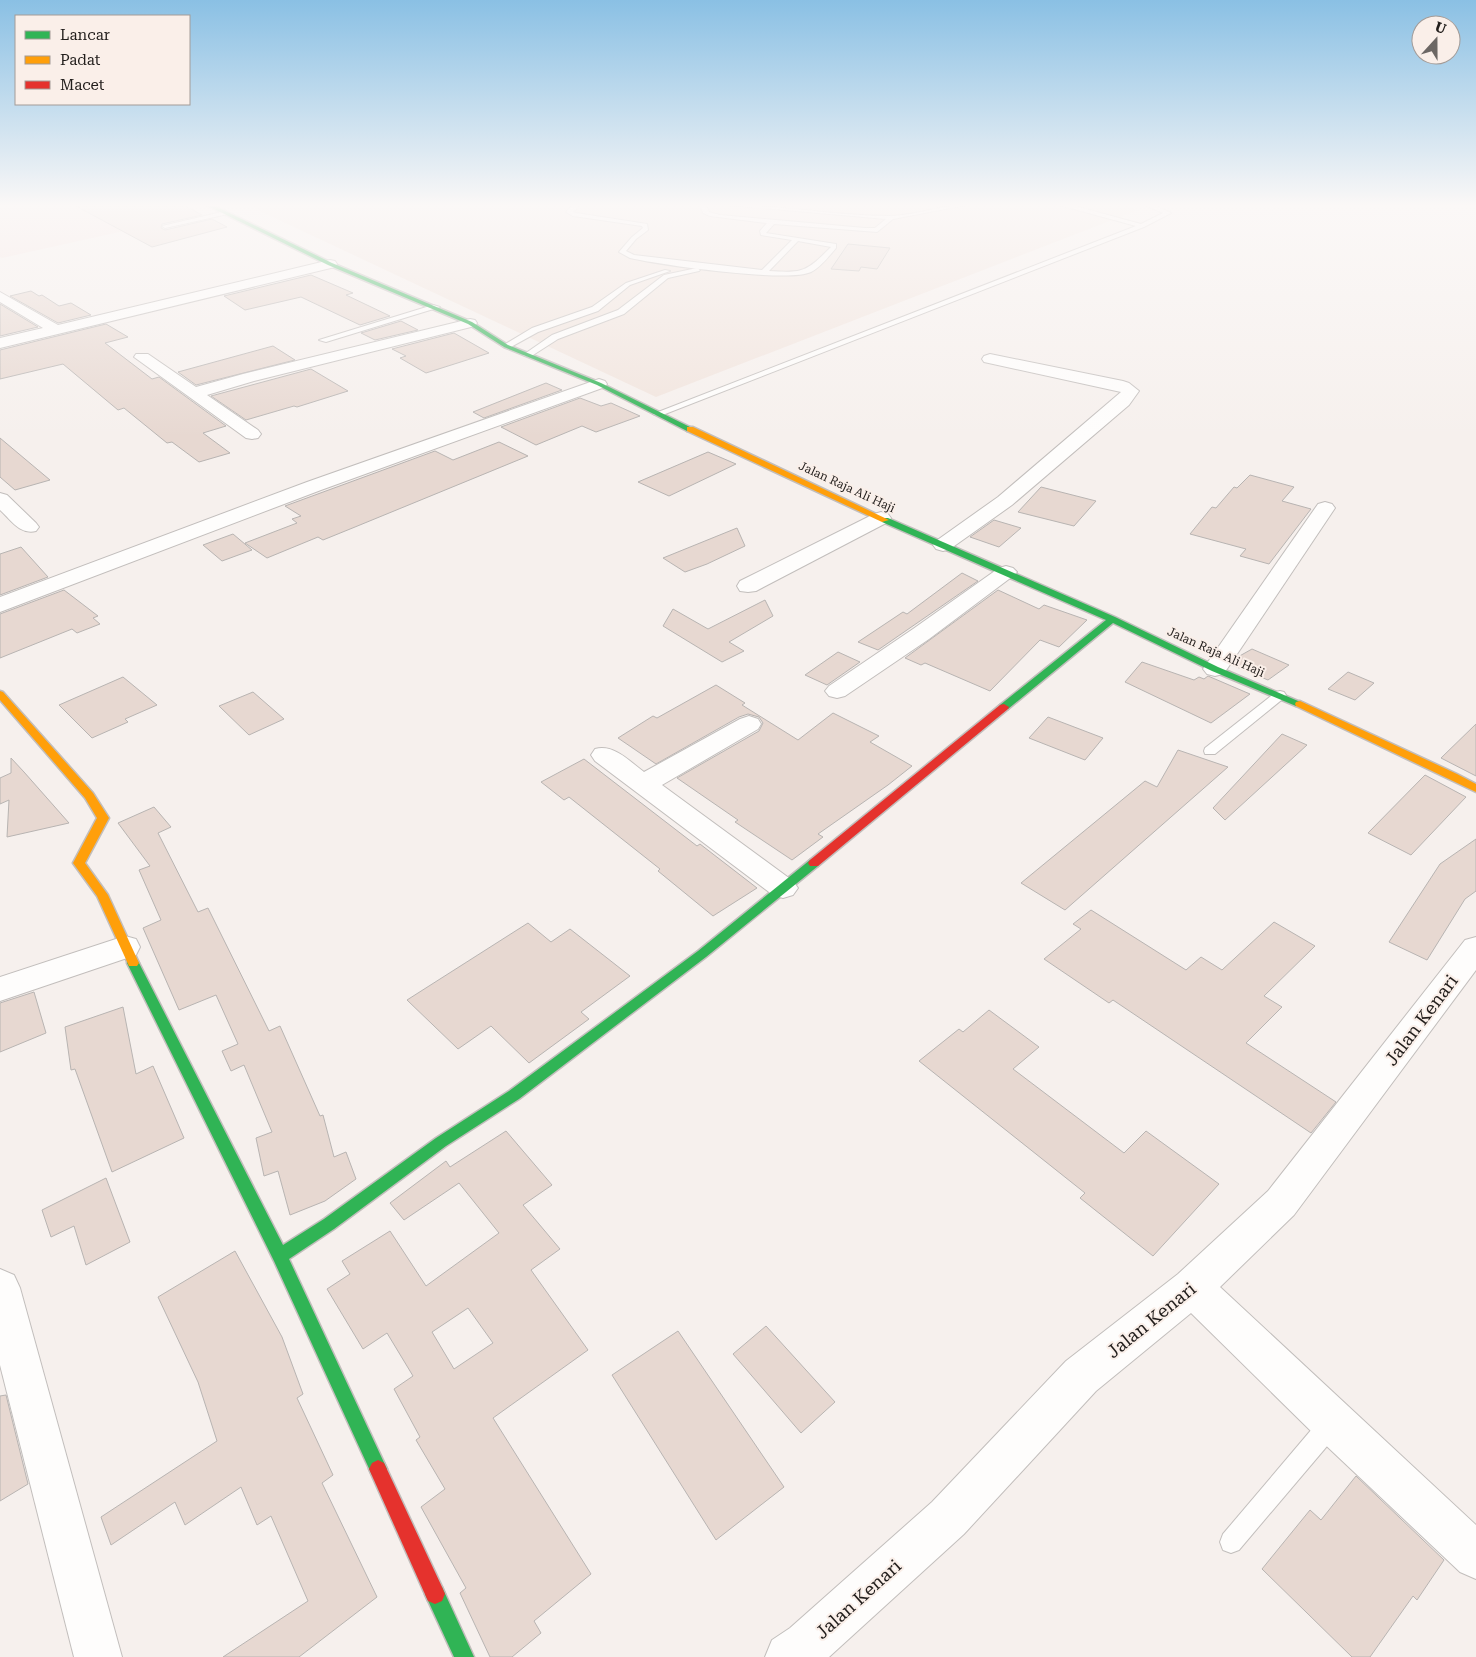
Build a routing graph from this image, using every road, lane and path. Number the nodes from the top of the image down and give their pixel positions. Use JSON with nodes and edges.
{"nodes":[{"id":1,"x":254,"y":282,"type":"edge"},
{"id":2,"x":375,"y":282,"type":"edge"},
{"id":3,"x":633,"y":282,"type":"edge"},
{"id":4,"x":659,"y":282,"type":"edge"},
{"id":5,"x":997,"y":282,"type":"edge"},
{"id":6,"x":628,"y":284,"type":"junction"},
{"id":7,"x":652,"y":288,"type":"junction"},
{"id":8,"x":0,"y":296,"type":"edge"},
{"id":9,"x":436,"y":307,"type":"junction"},
{"id":10,"x":470,"y":323,"type":"junction"},
{"id":11,"x":56,"y":330,"type":"junction"},
{"id":12,"x":323,"y":340,"type":"dead end"},
{"id":13,"x":0,"y":343,"type":"edge"},
{"id":14,"x":506,"y":346,"type":"junction"},
{"id":15,"x":527,"y":355,"type":"junction"},
{"id":16,"x":142,"y":357,"type":"dead end"},
{"id":17,"x":990,"y":359,"type":"dead end"},
{"id":18,"x":599,"y":384,"type":"junction"},
{"id":19,"x":194,"y":393,"type":"junction"},
{"id":20,"x":657,"y":414,"type":"junction"},
{"id":21,"x":252,"y":434,"type":"dead end"},
{"id":22,"x":0,"y":499,"type":"edge"},
{"id":23,"x":1325,"y":508,"type":"dead end"},
{"id":24,"x":880,"y":518,"type":"junction"},
{"id":25,"x":29,"y":527,"type":"dead end"},
{"id":26,"x":942,"y":545,"type":"junction"},
{"id":27,"x":1006,"y":572,"type":"junction"},
{"id":28,"x":748,"y":586,"type":"dead end"},
{"id":29,"x":0,"y":605,"type":"edge"},
{"id":30,"x":1112,"y":619,"type":"junction"},
{"id":31,"x":1215,"y":669,"type":"junction"},
{"id":32,"x":837,"y":691,"type":"dead end"},
{"id":33,"x":0,"y":694,"type":"edge"},
{"id":34,"x":1280,"y":695,"type":"junction"},
{"id":35,"x":749,"y":724,"type":"dead end"},
{"id":36,"x":1210,"y":751,"type":"dead end"},
{"id":37,"x":604,"y":755,"type":"dead end"},
{"id":38,"x":643,"y":784,"type":"junction"},
{"id":39,"x":1476,"y":789,"type":"edge"},
{"id":40,"x":783,"y":888,"type":"junction"},
{"id":41,"x":125,"y":947,"type":"junction"},
{"id":42,"x":1476,"y":948,"type":"edge"},
{"id":43,"x":0,"y":989,"type":"edge"},
{"id":44,"x":280,"y":1256,"type":"junction"},
{"id":45,"x":1192,"y":1287,"type":"junction"},
{"id":46,"x":0,"y":1288,"type":"edge"},
{"id":47,"x":1332,"y":1422,"type":"junction"},
{"id":48,"x":1231,"y":1542,"type":"dead end"},
{"id":49,"x":1476,"y":1556,"type":"edge"},
{"id":50,"x":98,"y":1657,"type":"edge"},
{"id":51,"x":464,"y":1657,"type":"edge"},
{"id":52,"x":788,"y":1657,"type":"edge"}],
"edges":[{"from":1,"to":11,"type":"street"},
{"from":2,"to":9,"type":"main road","name":"Jalan Raja Ali Haji"},
{"from":3,"to":6,"type":"lane"},
{"from":4,"to":7,"type":"lane"},
{"from":5,"to":20,"type":"lane"},
{"from":6,"to":7,"type":"lane"},
{"from":6,"to":14,"type":"lane"},
{"from":7,"to":15,"type":"lane"},
{"from":8,"to":11,"type":"street"},
{"from":9,"to":10,"type":"main road","name":"Jalan Raja Ali Haji"},
{"from":9,"to":12,"type":"lane"},
{"from":10,"to":14,"type":"main road","name":"Jalan Raja Ali Haji"},
{"from":10,"to":19,"type":"street"},
{"from":11,"to":13,"type":"street"},
{"from":14,"to":15,"type":"main road","name":"Jalan Raja Ali Haji"},
{"from":15,"to":18,"type":"main road","name":"Jalan Raja Ali Haji"},
{"from":16,"to":19,"type":"street"},
{"from":17,"to":26,"type":"street"},
{"from":18,"to":20,"type":"main road","name":"Jalan Raja Ali Haji"},
{"from":18,"to":29,"type":"street"},
{"from":19,"to":21,"type":"street"},
{"from":20,"to":24,"type":"main road","name":"Jalan Raja Ali Haji"},
{"from":22,"to":25,"type":"street"},
{"from":23,"to":31,"type":"street"},
{"from":24,"to":26,"type":"main road","name":"Jalan Raja Ali Haji"},
{"from":24,"to":28,"type":"street"},
{"from":26,"to":27,"type":"main road","name":"Jalan Raja Ali Haji"},
{"from":27,"to":30,"type":"main road","name":"Jalan Raja Ali Haji"},
{"from":27,"to":32,"type":"street"},
{"from":30,"to":31,"type":"main road","name":"Jalan Raja Ali Haji"},
{"from":30,"to":40,"type":"main road"},
{"from":31,"to":34,"type":"main road","name":"Jalan Raja Ali Haji"},
{"from":33,"to":41,"type":"main road"},
{"from":34,"to":36,"type":"lane"},
{"from":34,"to":39,"type":"main road","name":"Jalan Raja Ali Haji"},
{"from":35,"to":38,"type":"street"},
{"from":37,"to":38,"type":"street"},
{"from":38,"to":40,"type":"street"},
{"from":40,"to":44,"type":"main road"},
{"from":41,"to":43,"type":"street"},
{"from":41,"to":44,"type":"main road"},
{"from":42,"to":45,"type":"street","name":"Jalan Kenari"},
{"from":44,"to":51,"type":"main road"},
{"from":45,"to":47,"type":"street"},
{"from":45,"to":52,"type":"street","name":"Jalan Kenari"},
{"from":46,"to":50,"type":"street"},
{"from":47,"to":48,"type":"lane"},
{"from":47,"to":49,"type":"street"}]}
